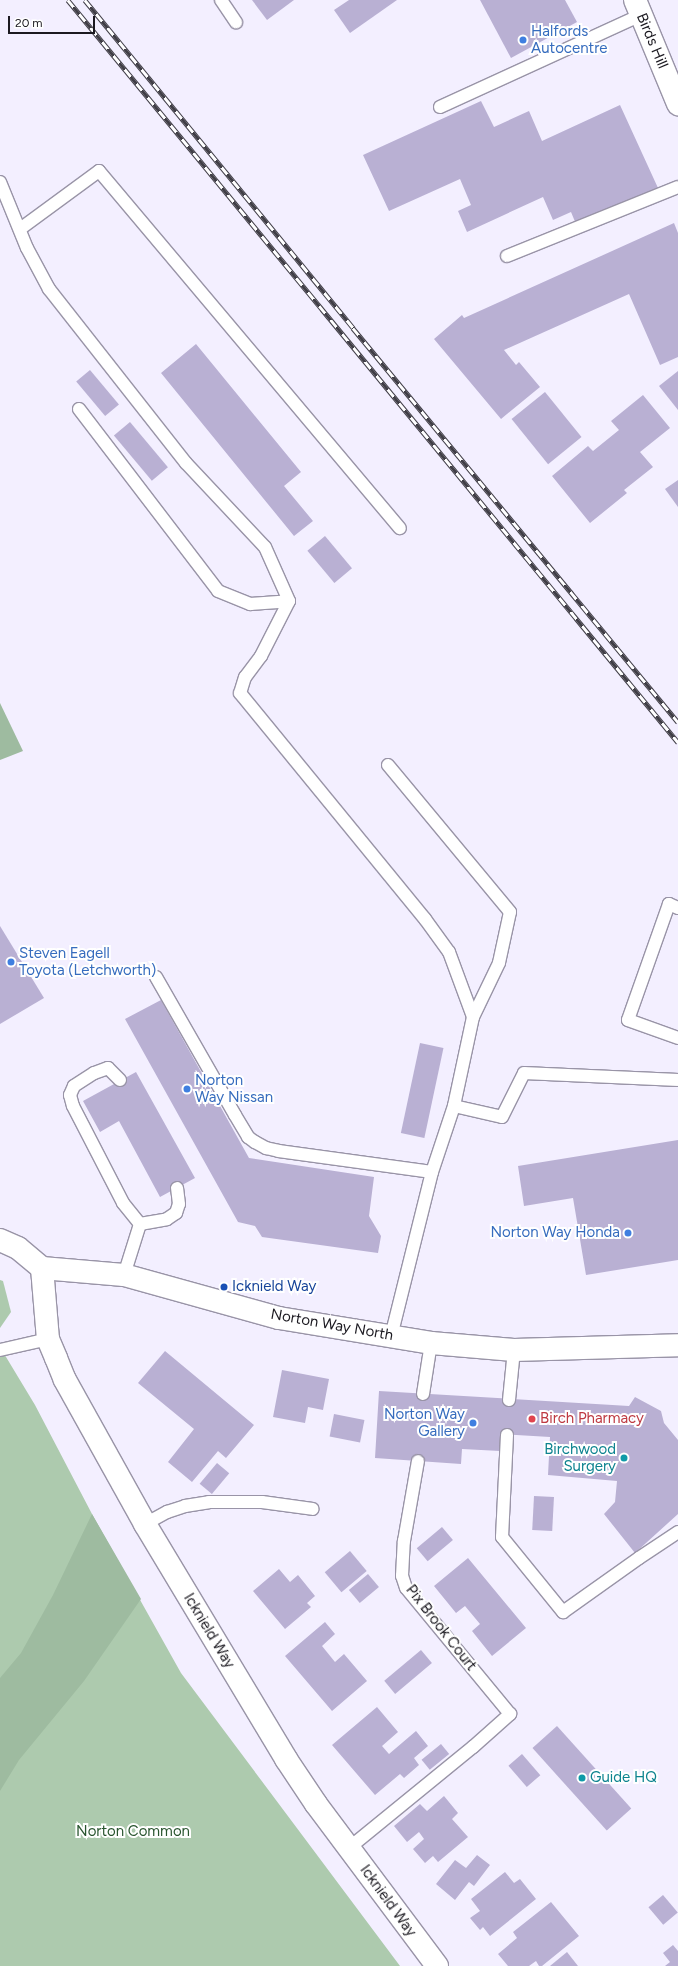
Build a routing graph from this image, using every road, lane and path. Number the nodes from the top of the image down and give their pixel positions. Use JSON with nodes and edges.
{"nodes":[{"id":1,"x":221,"y":0,"type":"edge"},
{"id":2,"x":638,"y":7,"type":"edge"},
{"id":3,"x":236,"y":22,"type":"dead end"},
{"id":4,"x":678,"y":104,"type":"edge"},
{"id":5,"x":440,"y":108,"type":"dead end"},
{"id":6,"x":0,"y":182,"type":"edge"},
{"id":7,"x":678,"y":187,"type":"edge"},
{"id":8,"x":20,"y":229,"type":"junction"},
{"id":9,"x":507,"y":256,"type":"dead end"},
{"id":10,"x":79,"y":409,"type":"dead end"},
{"id":11,"x":400,"y":528,"type":"dead end"},
{"id":12,"x":289,"y":601,"type":"junction"},
{"id":13,"x":388,"y":765,"type":"dead end"},
{"id":14,"x":678,"y":908,"type":"edge"},
{"id":15,"x":156,"y":976,"type":"dead end"},
{"id":16,"x":473,"y":1016,"type":"junction"},
{"id":17,"x":678,"y":1038,"type":"edge"},
{"id":18,"x":120,"y":1080,"type":"dead end"},
{"id":19,"x":678,"y":1080,"type":"edge"},
{"id":20,"x":454,"y":1106,"type":"junction"},
{"id":21,"x":432,"y":1172,"type":"junction"},
{"id":22,"x":177,"y":1188,"type":"dead end"},
{"id":23,"x":140,"y":1224,"type":"junction"},
{"id":24,"x":0,"y":1240,"type":"edge"},
{"id":25,"x":42,"y":1268,"type":"junction"},
{"id":26,"x":124,"y":1276,"type":"junction"},
{"id":27,"x":392,"y":1336,"type":"junction"},
{"id":28,"x":48,"y":1339,"type":"junction"},
{"id":29,"x":431,"y":1343,"type":"junction"},
{"id":30,"x":678,"y":1345,"type":"edge"},
{"id":31,"x":0,"y":1350,"type":"edge"},
{"id":32,"x":514,"y":1350,"type":"junction"},
{"id":33,"x":423,"y":1394,"type":"dead end"},
{"id":34,"x":509,"y":1400,"type":"dead end"},
{"id":35,"x":506,"y":1435,"type":"dead end"},
{"id":36,"x":418,"y":1461,"type":"dead end"},
{"id":37,"x":313,"y":1509,"type":"dead end"},
{"id":38,"x":145,"y":1524,"type":"junction"},
{"id":39,"x":678,"y":1532,"type":"edge"},
{"id":40,"x":349,"y":1848,"type":"junction"},
{"id":41,"x":436,"y":1966,"type":"edge"}],
"edges":[{"from":1,"to":3,"type":"lane"},
{"from":2,"to":4,"type":"street","name":"Birds Hill"},
{"from":2,"to":5,"type":"lane"},
{"from":6,"to":8,"type":"lane"},
{"from":7,"to":9,"type":"lane"},
{"from":8,"to":11,"type":"lane"},
{"from":8,"to":12,"type":"lane"},
{"from":10,"to":12,"type":"lane"},
{"from":12,"to":16,"type":"lane"},
{"from":13,"to":16,"type":"lane"},
{"from":14,"to":17,"type":"lane"},
{"from":15,"to":21,"type":"lane"},
{"from":16,"to":20,"type":"lane"},
{"from":18,"to":23,"type":"lane"},
{"from":19,"to":20,"type":"lane"},
{"from":20,"to":21,"type":"lane"},
{"from":21,"to":27,"type":"lane"},
{"from":22,"to":23,"type":"lane"},
{"from":23,"to":26,"type":"lane"},
{"from":24,"to":25,"type":"street"},
{"from":25,"to":26,"type":"street","name":"Norton Way North"},
{"from":25,"to":28,"type":"street","name":"Icknield Way"},
{"from":26,"to":27,"type":"street","name":"Norton Way North"},
{"from":27,"to":29,"type":"street","name":"Norton Way North"},
{"from":28,"to":31,"type":"lane"},
{"from":28,"to":38,"type":"street","name":"Icknield Way"},
{"from":29,"to":32,"type":"street","name":"Norton Way North"},
{"from":29,"to":33,"type":"lane"},
{"from":30,"to":32,"type":"street","name":"Norton Way North"},
{"from":32,"to":34,"type":"lane"},
{"from":35,"to":39,"type":"lane"},
{"from":36,"to":40,"type":"lane","name":"Pix Brook Court"},
{"from":37,"to":38,"type":"lane"},
{"from":38,"to":40,"type":"street","name":"Icknield Way"},
{"from":40,"to":41,"type":"street","name":"Icknield Way"}]}
